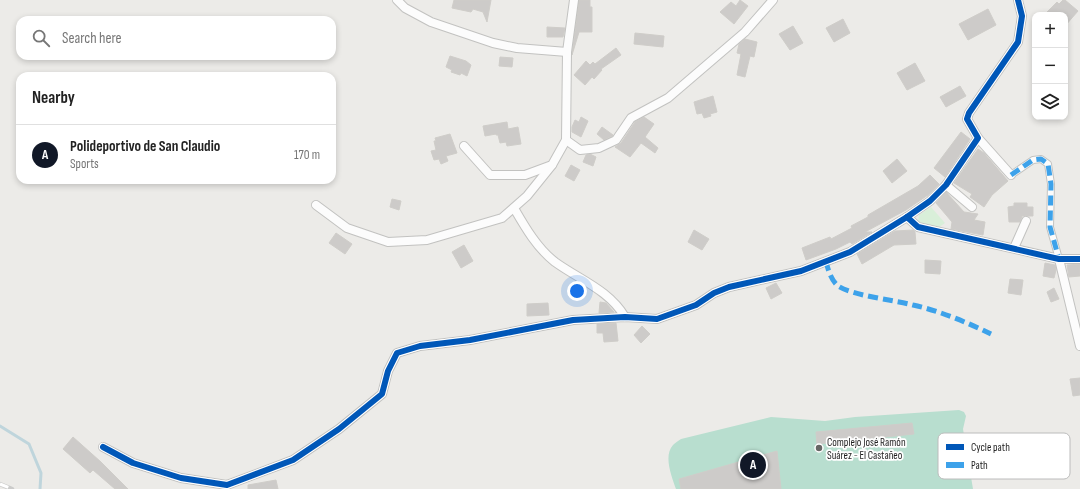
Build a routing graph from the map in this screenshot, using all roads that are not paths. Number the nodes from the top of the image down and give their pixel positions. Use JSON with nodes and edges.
{"nodes":[{"id":1,"x":397,"y":0,"type":"edge"},
{"id":2,"x":574,"y":0,"type":"edge"},
{"id":3,"x":773,"y":0,"type":"edge"},
{"id":4,"x":1018,"y":0,"type":"edge"},
{"id":5,"x":567,"y":52,"type":"junction"},
{"id":6,"x":978,"y":138,"type":"junction"},
{"id":7,"x":566,"y":140,"type":"junction"},
{"id":8,"x":464,"y":146,"type":"dead end"},
{"id":9,"x":552,"y":165,"type":"junction"},
{"id":10,"x":1011,"y":175,"type":"joint"},
{"id":11,"x":946,"y":185,"type":"junction"},
{"id":12,"x":316,"y":205,"type":"dead end"},
{"id":13,"x":972,"y":207,"type":"dead end"},
{"id":14,"x":514,"y":208,"type":"junction"},
{"id":15,"x":907,"y":217,"type":"junction"},
{"id":16,"x":1026,"y":221,"type":"dead end"},
{"id":17,"x":1014,"y":248,"type":"junction"},
{"id":18,"x":1059,"y":259,"type":"junction"},
{"id":19,"x":1080,"y":259,"type":"edge"},
{"id":20,"x":624,"y":317,"type":"junction"},
{"id":21,"x":1080,"y":346,"type":"edge"},
{"id":22,"x":103,"y":447,"type":"dead end"}],
"edges":[{"from":1,"to":5,"type":"street"},
{"from":2,"to":5,"type":"street"},
{"from":3,"to":7,"type":"street"},
{"from":4,"to":6,"type":"street"},
{"from":5,"to":7,"type":"street"},
{"from":6,"to":10,"type":"street"},
{"from":6,"to":11,"type":"street"},
{"from":7,"to":9,"type":"street"},
{"from":8,"to":9,"type":"street"},
{"from":9,"to":14,"type":"street"},
{"from":10,"to":18,"type":"street"},
{"from":11,"to":13,"type":"street"},
{"from":11,"to":15,"type":"street"},
{"from":12,"to":14,"type":"street"},
{"from":14,"to":20,"type":"street"},
{"from":15,"to":17,"type":"street"},
{"from":15,"to":20,"type":"street"},
{"from":16,"to":17,"type":"street"},
{"from":17,"to":18,"type":"street"},
{"from":18,"to":19,"type":"street"},
{"from":18,"to":21,"type":"street"},
{"from":20,"to":22,"type":"street"}]}
